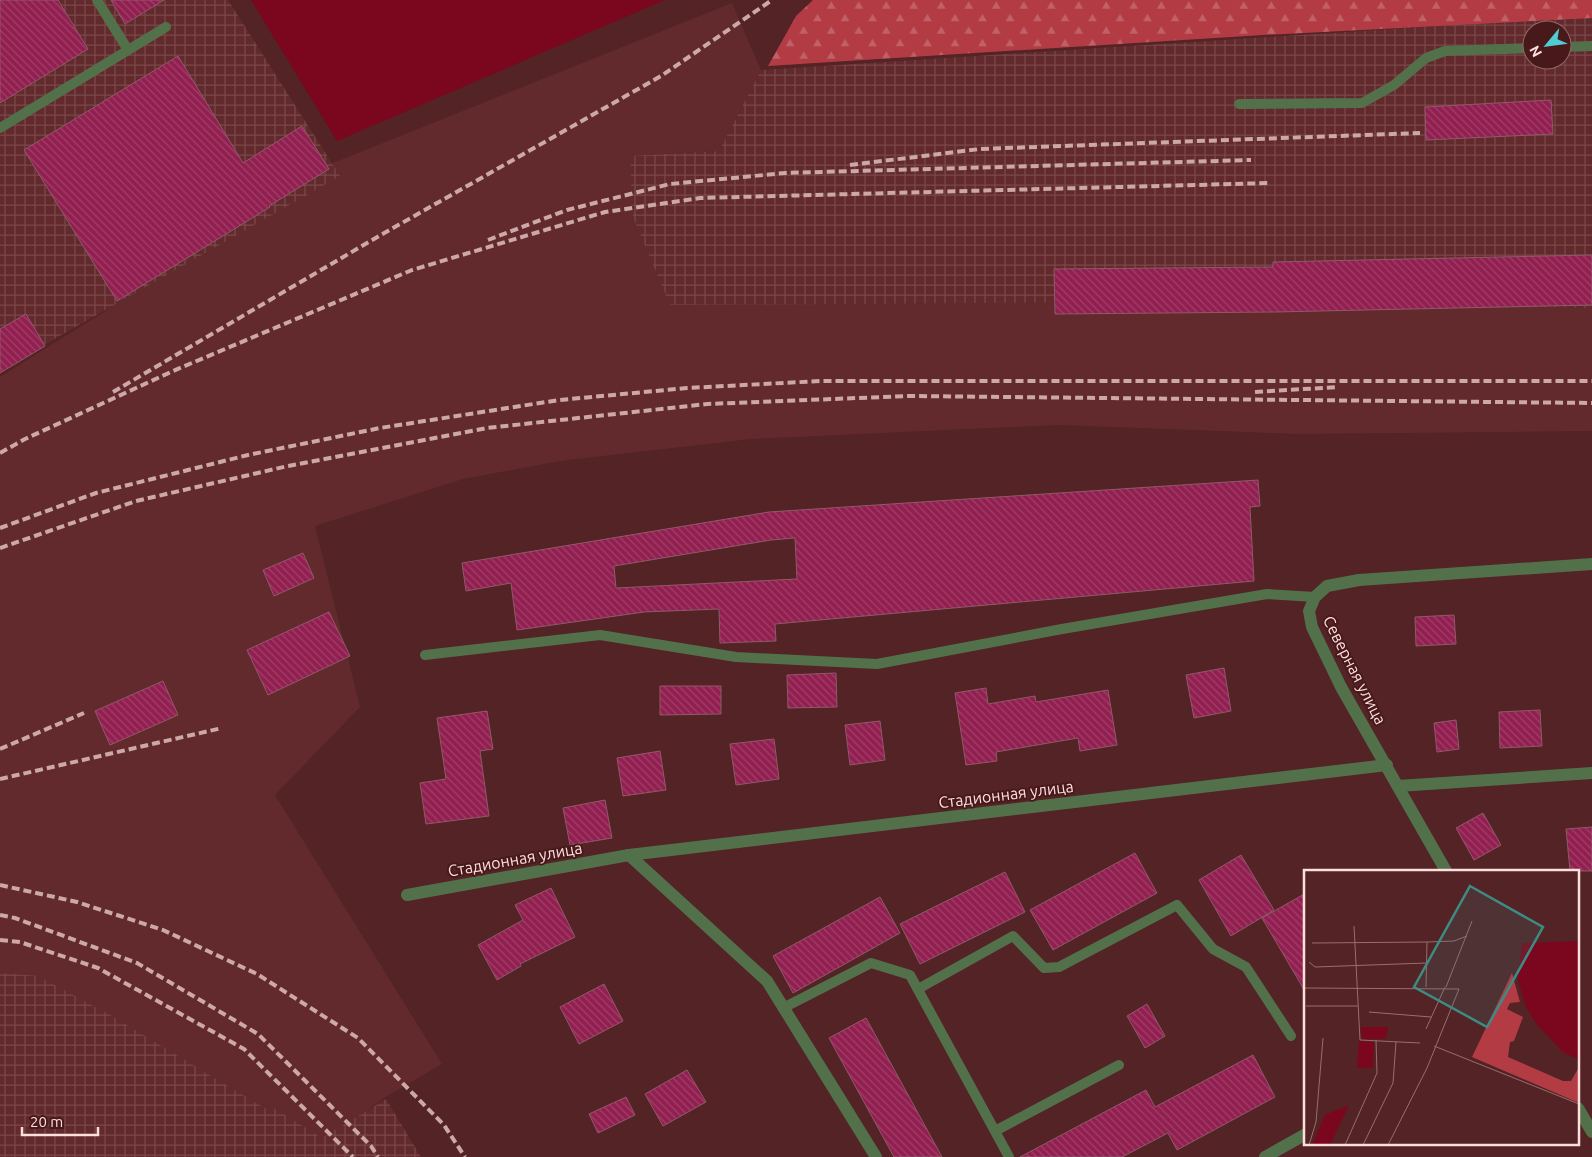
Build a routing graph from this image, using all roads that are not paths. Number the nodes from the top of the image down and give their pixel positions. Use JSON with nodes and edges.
{"nodes":[{"id":1,"x":97,"y":0,"type":"edge"},
{"id":2,"x":166,"y":27,"type":"dead end"},
{"id":3,"x":1592,"y":46,"type":"edge"},
{"id":4,"x":1572,"y":47,"type":"edge"},
{"id":5,"x":1522,"y":48,"type":"edge"},
{"id":6,"x":128,"y":50,"type":"junction"},
{"id":7,"x":1239,"y":104,"type":"dead end"},
{"id":8,"x":0,"y":128,"type":"edge"},
{"id":9,"x":1592,"y":564,"type":"edge"},
{"id":10,"x":1315,"y":597,"type":"junction"},
{"id":11,"x":425,"y":656,"type":"dead end"},
{"id":12,"x":1387,"y":765,"type":"junction"},
{"id":13,"x":1592,"y":773,"type":"edge"},
{"id":14,"x":1398,"y":786,"type":"junction"},
{"id":15,"x":629,"y":856,"type":"junction"},
{"id":16,"x":1445,"y":870,"type":"edge"},
{"id":17,"x":407,"y":895,"type":"dead end"},
{"id":18,"x":918,"y":989,"type":"junction"},
{"id":19,"x":784,"y":1008,"type":"junction"},
{"id":20,"x":1291,"y":1036,"type":"dead end"},
{"id":21,"x":1119,"y":1065,"type":"dead end"},
{"id":22,"x":1580,"y":1111,"type":"edge"},
{"id":23,"x":995,"y":1131,"type":"junction"},
{"id":24,"x":1592,"y":1132,"type":"edge"},
{"id":25,"x":1304,"y":1135,"type":"edge"},
{"id":26,"x":876,"y":1157,"type":"edge"},
{"id":27,"x":1009,"y":1157,"type":"edge"},
{"id":28,"x":1265,"y":1157,"type":"edge"}],
"edges":[{"from":1,"to":6,"type":"lane"},
{"from":2,"to":6,"type":"lane"},
{"from":3,"to":4,"type":"lane"},
{"from":5,"to":7,"type":"lane"},
{"from":6,"to":8,"type":"lane"},
{"from":9,"to":10,"type":"street","name":"Северная улица"},
{"from":10,"to":11,"type":"lane"},
{"from":10,"to":12,"type":"street","name":"Северная улица"},
{"from":12,"to":14,"type":"street","name":"Северная улица"},
{"from":12,"to":15,"type":"street","name":"Стадионная улица"},
{"from":13,"to":14,"type":"street"},
{"from":14,"to":16,"type":"street","name":"Северная улица"},
{"from":15,"to":17,"type":"street","name":"Стадионная улица"},
{"from":15,"to":19,"type":"street"},
{"from":18,"to":19,"type":"lane"},
{"from":18,"to":20,"type":"lane"},
{"from":18,"to":23,"type":"lane"},
{"from":19,"to":26,"type":"street"},
{"from":21,"to":23,"type":"lane"},
{"from":22,"to":24,"type":"street"},
{"from":23,"to":27,"type":"lane"},
{"from":25,"to":28,"type":"street"}]}
